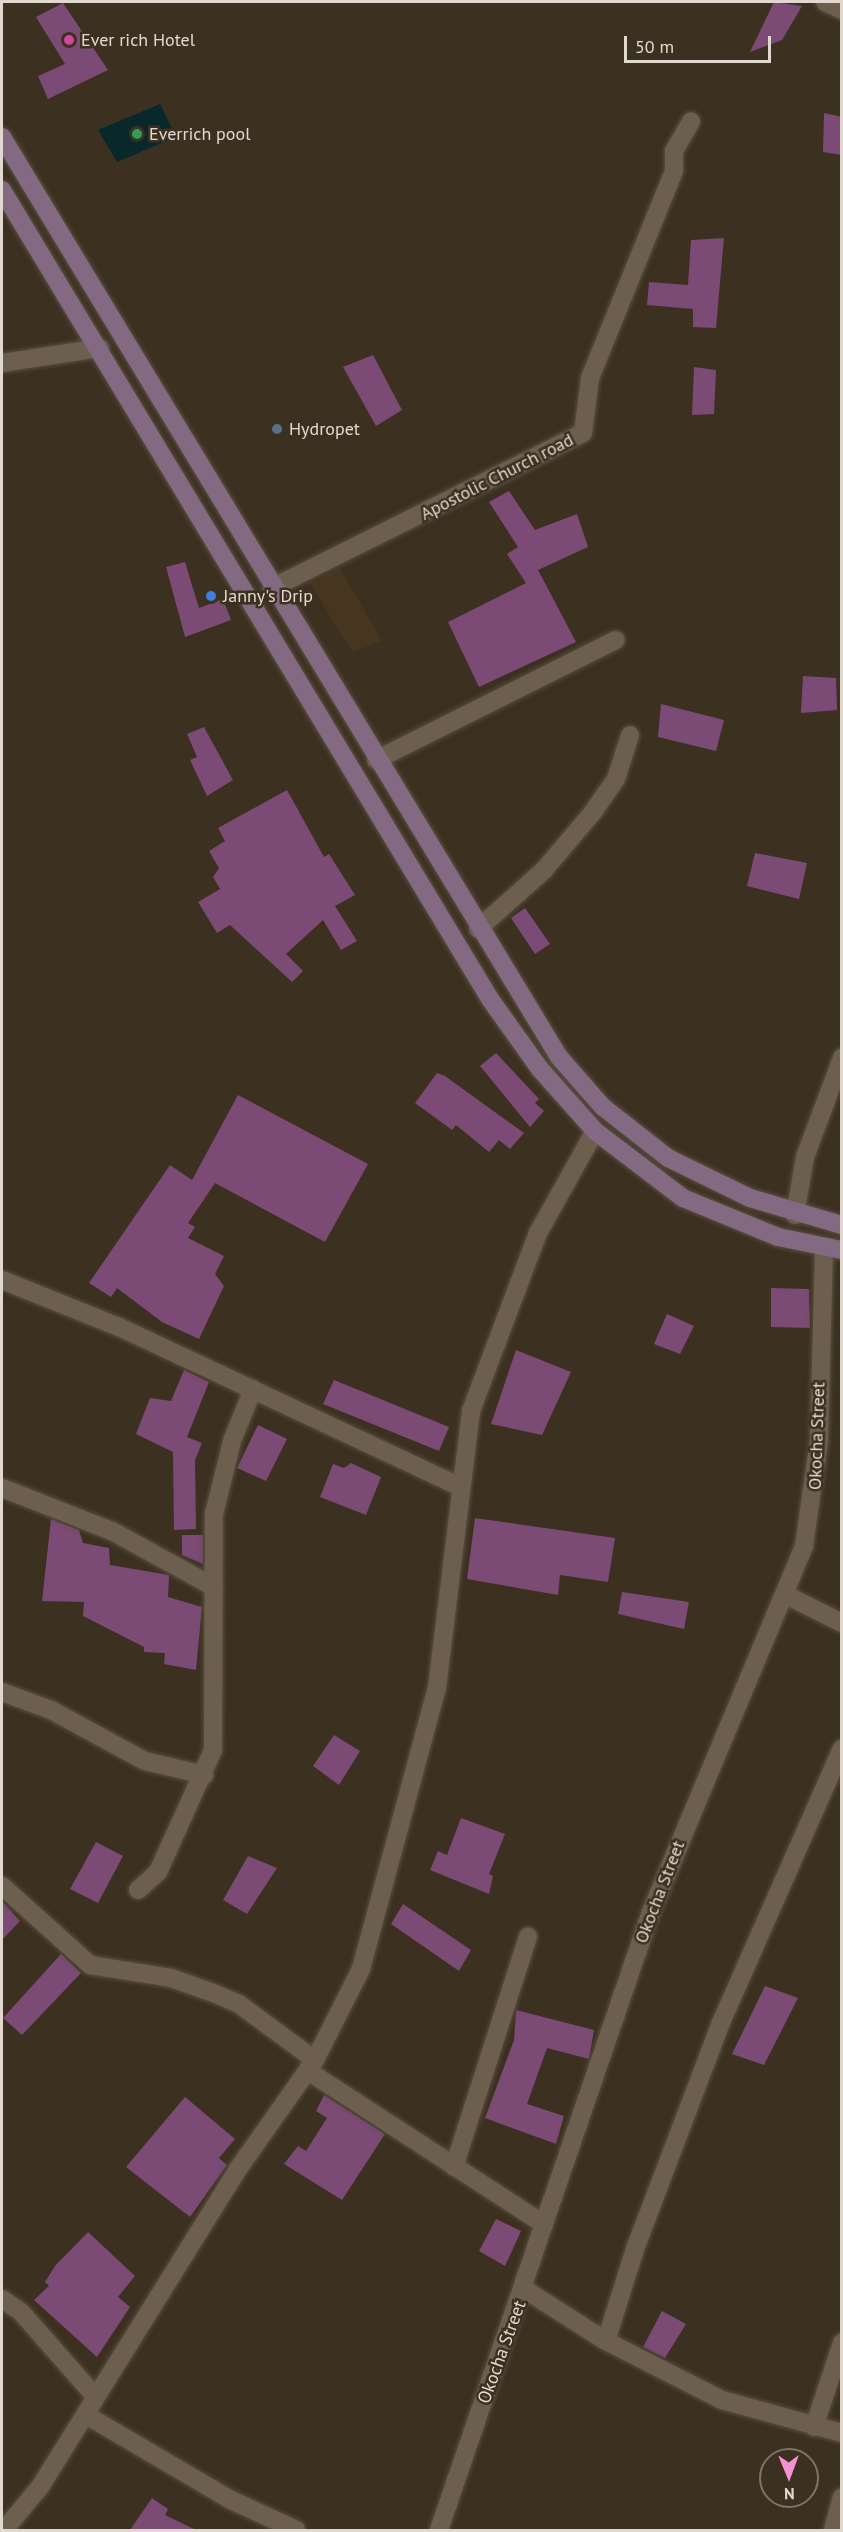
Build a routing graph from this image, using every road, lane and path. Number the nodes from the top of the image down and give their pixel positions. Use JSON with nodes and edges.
{"nodes":[{"id":1,"x":825,"y":2,"type":"edge"},
{"id":2,"x":842,"y":10,"type":"edge"},
{"id":3,"x":691,"y":121,"type":"dead end"},
{"id":4,"x":2,"y":138,"type":"edge"},
{"id":5,"x":2,"y":190,"type":"edge"},
{"id":6,"x":100,"y":348,"type":"junction"},
{"id":7,"x":2,"y":363,"type":"edge"},
{"id":8,"x":272,"y":588,"type":"junction"},
{"id":9,"x":616,"y":640,"type":"dead end"},
{"id":10,"x":630,"y":735,"type":"dead end"},
{"id":11,"x":376,"y":760,"type":"junction"},
{"id":12,"x":478,"y":929,"type":"junction"},
{"id":13,"x":842,"y":1059,"type":"edge"},
{"id":14,"x":595,"y":1131,"type":"junction"},
{"id":15,"x":795,"y":1215,"type":"junction"},
{"id":16,"x":842,"y":1225,"type":"edge"},
{"id":17,"x":833,"y":1249,"type":"edge"},
{"id":18,"x":2,"y":1280,"type":"edge"},
{"id":19,"x":253,"y":1389,"type":"junction"},
{"id":20,"x":459,"y":1486,"type":"junction"},
{"id":21,"x":2,"y":1488,"type":"edge"},
{"id":22,"x":214,"y":1587,"type":"junction"},
{"id":23,"x":788,"y":1596,"type":"junction"},
{"id":24,"x":842,"y":1623,"type":"edge"},
{"id":25,"x":2,"y":1692,"type":"edge"},
{"id":26,"x":842,"y":1749,"type":"edge"},
{"id":27,"x":204,"y":1775,"type":"junction"},
{"id":28,"x":2,"y":1886,"type":"edge"},
{"id":29,"x":138,"y":1890,"type":"dead end"},
{"id":30,"x":528,"y":1937,"type":"dead end"},
{"id":31,"x":312,"y":2066,"type":"junction"},
{"id":32,"x":454,"y":2167,"type":"junction"},
{"id":33,"x":544,"y":2224,"type":"junction"},
{"id":34,"x":524,"y":2289,"type":"junction"},
{"id":35,"x":2,"y":2299,"type":"edge"},
{"id":36,"x":606,"y":2341,"type":"junction"},
{"id":37,"x":842,"y":2343,"type":"edge"},
{"id":38,"x":94,"y":2395,"type":"junction"},
{"id":39,"x":86,"y":2415,"type":"junction"},
{"id":40,"x":814,"y":2427,"type":"junction"},
{"id":41,"x":842,"y":2433,"type":"edge"},
{"id":42,"x":842,"y":2497,"type":"edge"},
{"id":43,"x":4,"y":2530,"type":"edge"},
{"id":44,"x":296,"y":2530,"type":"edge"},
{"id":45,"x":439,"y":2530,"type":"edge"},
{"id":46,"x":832,"y":2530,"type":"edge"}],
"edges":[{"from":1,"to":2,"type":"street"},
{"from":3,"to":8,"type":"street","name":"Apostolic Church road"},
{"from":4,"to":8,"type":"main road"},
{"from":5,"to":6,"type":"main road"},
{"from":6,"to":7,"type":"street"},
{"from":6,"to":14,"type":"main road"},
{"from":8,"to":11,"type":"main road"},
{"from":9,"to":11,"type":"street"},
{"from":10,"to":12,"type":"street"},
{"from":11,"to":12,"type":"main road"},
{"from":12,"to":15,"type":"main road"},
{"from":13,"to":15,"type":"street"},
{"from":14,"to":17,"type":"main road"},
{"from":14,"to":20,"type":"street"},
{"from":15,"to":16,"type":"main road"},
{"from":17,"to":23,"type":"street","name":"Okocha Street"},
{"from":18,"to":19,"type":"street"},
{"from":19,"to":20,"type":"street"},
{"from":19,"to":22,"type":"street"},
{"from":20,"to":31,"type":"street"},
{"from":21,"to":22,"type":"street"},
{"from":22,"to":27,"type":"street"},
{"from":23,"to":24,"type":"street"},
{"from":23,"to":33,"type":"street","name":"Okocha Street"},
{"from":25,"to":27,"type":"street"},
{"from":26,"to":36,"type":"street"},
{"from":27,"to":29,"type":"street"},
{"from":28,"to":31,"type":"street"},
{"from":30,"to":32,"type":"street"},
{"from":31,"to":32,"type":"street"},
{"from":31,"to":38,"type":"street"},
{"from":32,"to":33,"type":"street"},
{"from":33,"to":34,"type":"street","name":"Okocha Street"},
{"from":34,"to":36,"type":"street"},
{"from":34,"to":45,"type":"street","name":"Okocha Street"},
{"from":35,"to":38,"type":"street"},
{"from":36,"to":40,"type":"street"},
{"from":37,"to":40,"type":"street"},
{"from":38,"to":39,"type":"street"},
{"from":39,"to":43,"type":"street"},
{"from":39,"to":44,"type":"street"},
{"from":40,"to":41,"type":"street"},
{"from":42,"to":46,"type":"street"}]}
